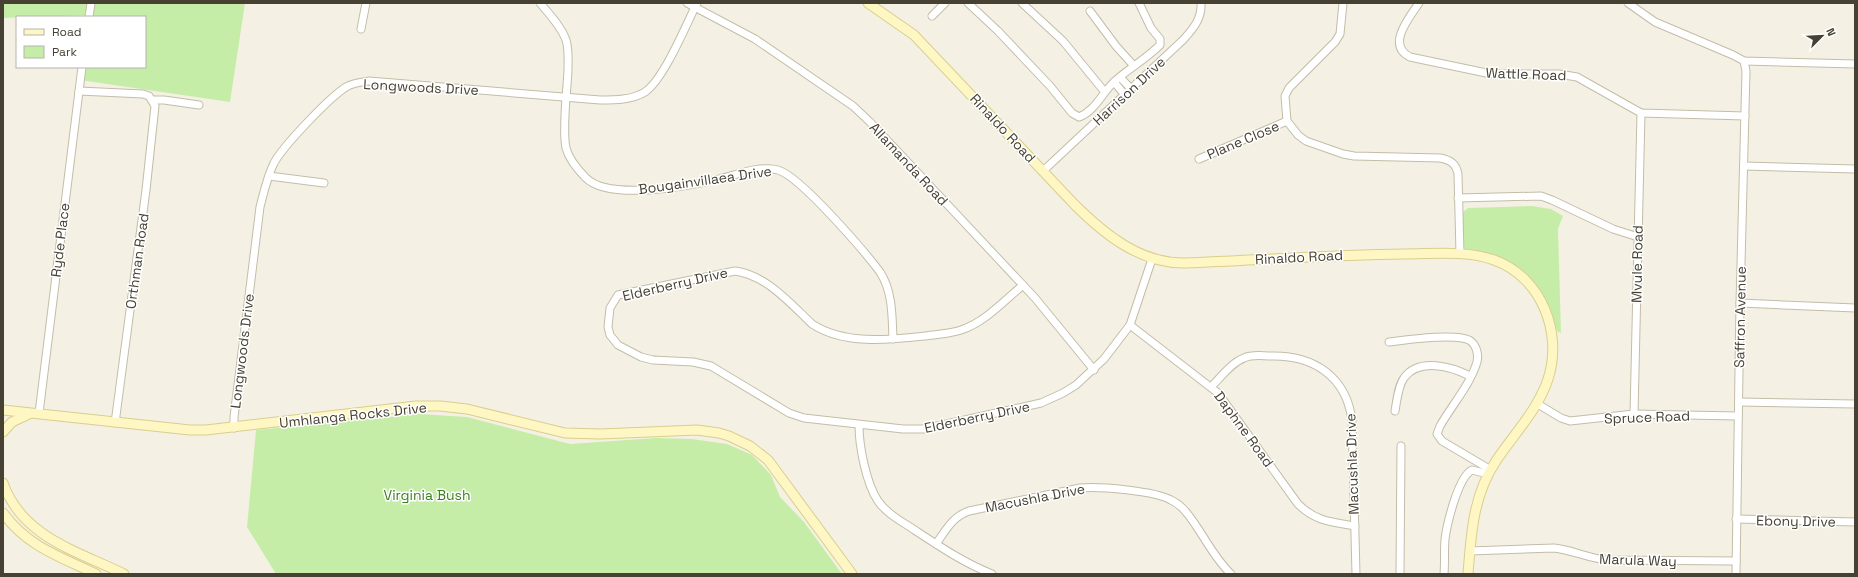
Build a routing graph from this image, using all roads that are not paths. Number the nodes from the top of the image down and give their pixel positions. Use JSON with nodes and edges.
{"nodes":[{"id":1,"x":91,"y":3,"type":"edge"},
{"id":2,"x":366,"y":3,"type":"edge"},
{"id":3,"x":540,"y":3,"type":"edge"},
{"id":4,"x":687,"y":3,"type":"edge"},
{"id":5,"x":868,"y":3,"type":"edge"},
{"id":6,"x":945,"y":3,"type":"edge"},
{"id":7,"x":968,"y":3,"type":"edge"},
{"id":8,"x":1022,"y":3,"type":"edge"},
{"id":9,"x":1139,"y":3,"type":"edge"},
{"id":10,"x":1201,"y":3,"type":"edge"},
{"id":11,"x":1343,"y":3,"type":"edge"},
{"id":12,"x":1419,"y":3,"type":"edge"},
{"id":13,"x":1628,"y":3,"type":"edge"},
{"id":14,"x":696,"y":5,"type":"edge"},
{"id":15,"x":1090,"y":11,"type":"dead end"},
{"id":16,"x":89,"y":16,"type":"edge"},
{"id":17,"x":932,"y":16,"type":"dead end"},
{"id":18,"x":361,"y":29,"type":"dead end"},
{"id":19,"x":1744,"y":61,"type":"junction"},
{"id":20,"x":1855,"y":64,"type":"edge"},
{"id":21,"x":1134,"y":66,"type":"junction"},
{"id":22,"x":82,"y":68,"type":"edge"},
{"id":23,"x":1120,"y":77,"type":"junction"},
{"id":24,"x":1114,"y":82,"type":"junction"},
{"id":25,"x":1131,"y":89,"type":"junction"},
{"id":26,"x":79,"y":91,"type":"junction"},
{"id":27,"x":1104,"y":92,"type":"junction"},
{"id":28,"x":1125,"y":95,"type":"junction"},
{"id":29,"x":567,"y":97,"type":"junction"},
{"id":30,"x":153,"y":100,"type":"junction"},
{"id":31,"x":199,"y":105,"type":"dead end"},
{"id":32,"x":1642,"y":113,"type":"junction"},
{"id":33,"x":1745,"y":116,"type":"junction"},
{"id":34,"x":1287,"y":121,"type":"junction"},
{"id":35,"x":1199,"y":159,"type":"dead end"},
{"id":36,"x":1744,"y":166,"type":"junction"},
{"id":37,"x":1855,"y":169,"type":"edge"},
{"id":38,"x":1043,"y":171,"type":"junction"},
{"id":39,"x":269,"y":176,"type":"junction"},
{"id":40,"x":324,"y":183,"type":"dead end"},
{"id":41,"x":1458,"y":198,"type":"junction"},
{"id":42,"x":1638,"y":237,"type":"junction"},
{"id":43,"x":1460,"y":254,"type":"junction"},
{"id":44,"x":1152,"y":259,"type":"junction"},
{"id":45,"x":1023,"y":285,"type":"junction"},
{"id":46,"x":1740,"y":303,"type":"junction"},
{"id":47,"x":1855,"y":308,"type":"edge"},
{"id":48,"x":1130,"y":325,"type":"junction"},
{"id":49,"x":893,"y":340,"type":"junction"},
{"id":50,"x":1389,"y":342,"type":"dead end"},
{"id":51,"x":1094,"y":370,"type":"junction"},
{"id":52,"x":1470,"y":376,"type":"junction"},
{"id":53,"x":1212,"y":386,"type":"junction"},
{"id":54,"x":1739,"y":402,"type":"junction"},
{"id":55,"x":1536,"y":403,"type":"junction"},
{"id":56,"x":1855,"y":404,"type":"edge"},
{"id":57,"x":3,"y":410,"type":"edge"},
{"id":58,"x":1395,"y":411,"type":"dead end"},
{"id":59,"x":35,"y":413,"type":"junction"},
{"id":60,"x":1634,"y":414,"type":"junction"},
{"id":61,"x":1738,"y":416,"type":"junction"},
{"id":62,"x":115,"y":423,"type":"junction"},
{"id":63,"x":858,"y":425,"type":"junction"},
{"id":64,"x":234,"y":428,"type":"junction"},
{"id":65,"x":3,"y":432,"type":"edge"},
{"id":66,"x":1401,"y":446,"type":"dead end"},
{"id":67,"x":1489,"y":472,"type":"junction"},
{"id":68,"x":3,"y":483,"type":"edge"},
{"id":69,"x":3,"y":513,"type":"edge"},
{"id":70,"x":1736,"y":519,"type":"junction"},
{"id":71,"x":1855,"y":522,"type":"edge"},
{"id":72,"x":1355,"y":526,"type":"junction"},
{"id":73,"x":936,"y":544,"type":"junction"},
{"id":74,"x":1470,"y":551,"type":"junction"},
{"id":75,"x":1736,"y":562,"type":"junction"},
{"id":76,"x":96,"y":574,"type":"edge"},
{"id":77,"x":124,"y":574,"type":"edge"},
{"id":78,"x":852,"y":574,"type":"edge"},
{"id":79,"x":992,"y":574,"type":"edge"},
{"id":80,"x":1231,"y":574,"type":"edge"},
{"id":81,"x":1356,"y":574,"type":"edge"},
{"id":82,"x":1400,"y":574,"type":"edge"},
{"id":83,"x":1444,"y":574,"type":"edge"},
{"id":84,"x":1468,"y":574,"type":"edge"},
{"id":85,"x":1736,"y":574,"type":"edge"}],
"edges":[{"from":1,"to":16,"type":"street"},
{"from":2,"to":18,"type":"street"},
{"from":3,"to":29,"type":"street","name":"Bougainvillaea Drive"},
{"from":4,"to":14,"type":"street","name":"Allamanda Road"},
{"from":5,"to":38,"type":"street","name":"Rinaldo Road"},
{"from":6,"to":17,"type":"street"},
{"from":7,"to":27,"type":"street"},
{"from":8,"to":27,"type":"street"},
{"from":9,"to":21,"type":"street"},
{"from":10,"to":25,"type":"street","name":"Harrison Drive"},
{"from":11,"to":34,"type":"street"},
{"from":12,"to":32,"type":"street","name":"Wattle Road"},
{"from":13,"to":19,"type":"street"},
{"from":14,"to":29,"type":"street","name":"Longwoods Drive"},
{"from":14,"to":45,"type":"street","name":"Allamanda Road"},
{"from":15,"to":21,"type":"street"},
{"from":19,"to":20,"type":"street"},
{"from":19,"to":33,"type":"street","name":"Saffron Avenue"},
{"from":21,"to":23,"type":"street"},
{"from":22,"to":26,"type":"street","name":"Ryde Place"},
{"from":23,"to":24,"type":"street"},
{"from":23,"to":25,"type":"street"},
{"from":24,"to":27,"type":"street"},
{"from":24,"to":28,"type":"street"},
{"from":25,"to":28,"type":"street","name":"Harrison Drive"},
{"from":26,"to":30,"type":"street"},
{"from":26,"to":59,"type":"street","name":"Ryde Place"},
{"from":28,"to":38,"type":"street","name":"Harrison Drive"},
{"from":29,"to":39,"type":"street","name":"Longwoods Drive"},
{"from":29,"to":49,"type":"street","name":"Bougainvillaea Drive"},
{"from":30,"to":31,"type":"street"},
{"from":30,"to":62,"type":"street","name":"Orthman Road"},
{"from":32,"to":33,"type":"street","name":"Wattle Road"},
{"from":32,"to":42,"type":"street","name":"Mvule Road"},
{"from":33,"to":36,"type":"street","name":"Saffron Avenue"},
{"from":34,"to":35,"type":"street","name":"Plane Close"},
{"from":34,"to":41,"type":"street"},
{"from":36,"to":37,"type":"street"},
{"from":36,"to":46,"type":"street","name":"Saffron Avenue"},
{"from":38,"to":44,"type":"street","name":"Rinaldo Road"},
{"from":39,"to":40,"type":"street"},
{"from":39,"to":64,"type":"street","name":"Longwoods Drive"},
{"from":41,"to":42,"type":"street"},
{"from":41,"to":43,"type":"street"},
{"from":42,"to":60,"type":"street","name":"Mvule Road"},
{"from":43,"to":44,"type":"street","name":"Rinaldo Road"},
{"from":43,"to":55,"type":"street","name":"Rinaldo Road"},
{"from":44,"to":48,"type":"street","name":"Elderberry Drive"},
{"from":45,"to":49,"type":"street","name":"Elderberry Drive"},
{"from":45,"to":51,"type":"street","name":"Allamanda Road"},
{"from":46,"to":47,"type":"street"},
{"from":46,"to":54,"type":"street","name":"Saffron Avenue"},
{"from":48,"to":51,"type":"street","name":"Elderberry Drive"},
{"from":48,"to":53,"type":"street","name":"Daphne Road"},
{"from":49,"to":63,"type":"street","name":"Elderberry Drive"},
{"from":50,"to":52,"type":"street"},
{"from":51,"to":63,"type":"street","name":"Elderberry Drive"},
{"from":52,"to":58,"type":"street"},
{"from":52,"to":67,"type":"street"},
{"from":53,"to":72,"type":"street","name":"Daphne Road"},
{"from":53,"to":72,"type":"street","name":"Macushla Drive"},
{"from":54,"to":56,"type":"street"},
{"from":54,"to":61,"type":"street","name":"Saffron Avenue"},
{"from":55,"to":60,"type":"street","name":"Spruce Road"},
{"from":55,"to":67,"type":"street","name":"Rinaldo Road"},
{"from":57,"to":59,"type":"street","name":"Umhlanga Rocks Drive"},
{"from":59,"to":62,"type":"street","name":"Umhlanga Rocks Drive"},
{"from":59,"to":65,"type":"street"},
{"from":60,"to":61,"type":"street","name":"Spruce Road"},
{"from":61,"to":70,"type":"street","name":"Saffron Avenue"},
{"from":62,"to":64,"type":"street","name":"Umhlanga Rocks Drive"},
{"from":63,"to":73,"type":"street"},
{"from":64,"to":78,"type":"street","name":"Umhlanga Rocks Drive"},
{"from":66,"to":82,"type":"street"},
{"from":67,"to":74,"type":"street","name":"Rinaldo Road"},
{"from":67,"to":83,"type":"street"},
{"from":68,"to":77,"type":"street"},
{"from":69,"to":76,"type":"street"},
{"from":70,"to":71,"type":"street","name":"Ebony Drive"},
{"from":70,"to":75,"type":"street","name":"Saffron Avenue"},
{"from":72,"to":81,"type":"street","name":"Macushla Drive"},
{"from":73,"to":79,"type":"street"},
{"from":73,"to":80,"type":"street","name":"Macushla Drive"},
{"from":74,"to":75,"type":"street","name":"Marula Way"},
{"from":74,"to":84,"type":"street","name":"Rinaldo Road"},
{"from":75,"to":85,"type":"street","name":"Saffron Avenue"}]}
